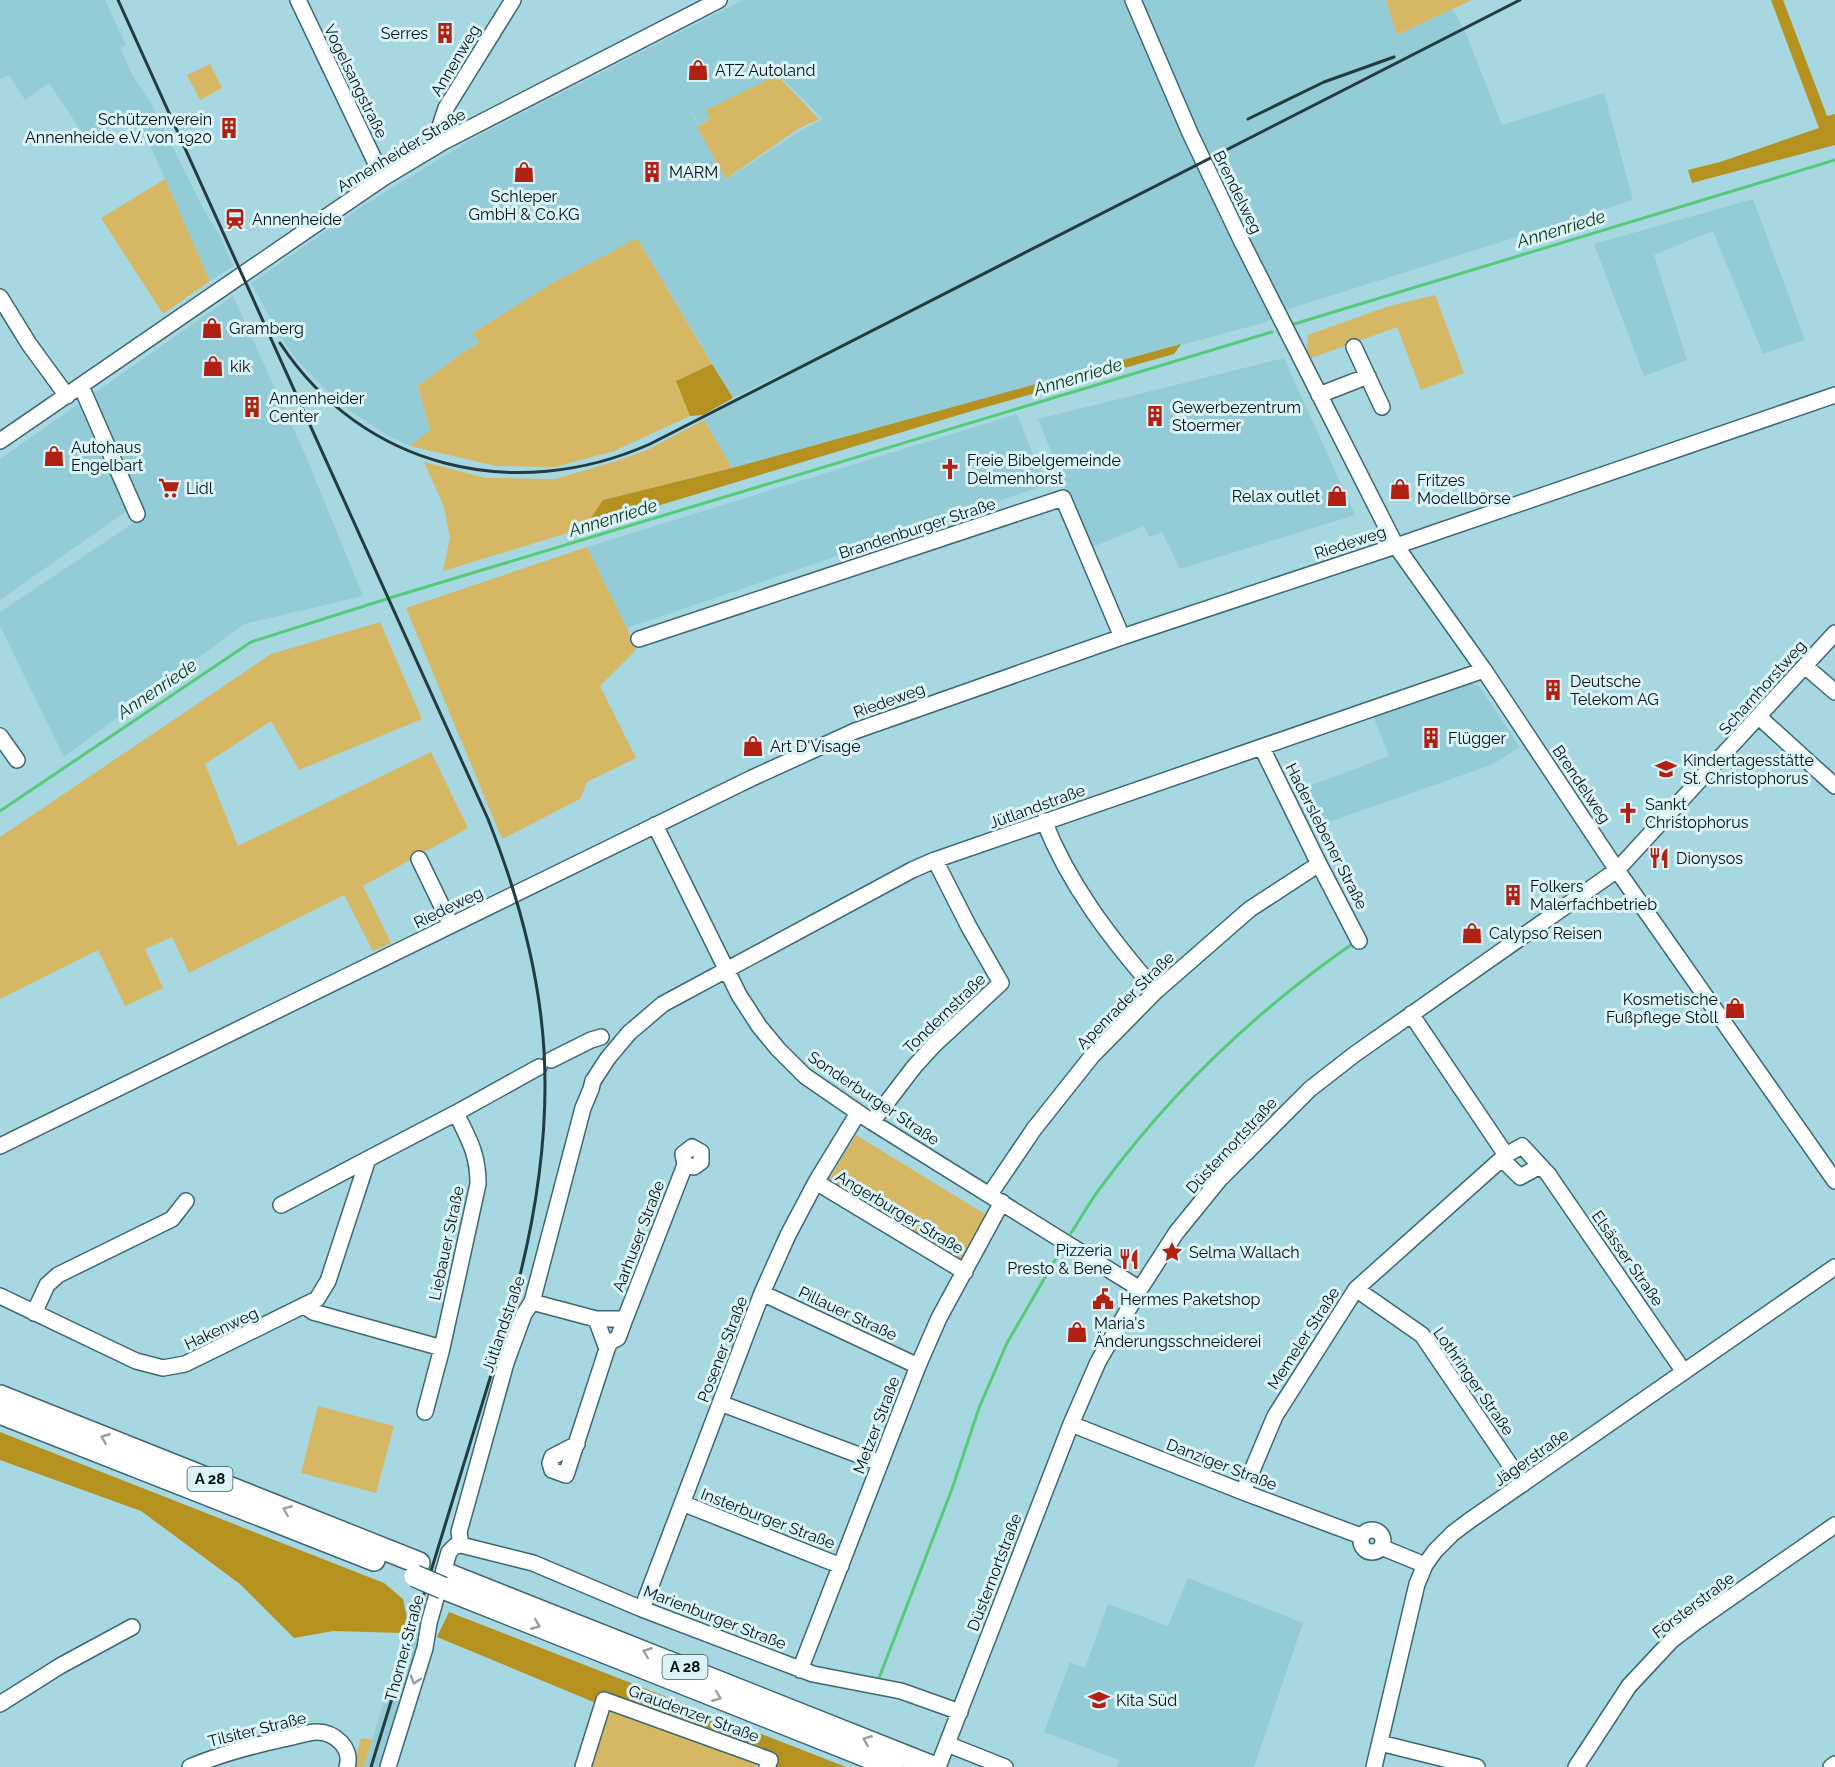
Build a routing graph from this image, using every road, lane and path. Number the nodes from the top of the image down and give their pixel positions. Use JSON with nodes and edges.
{"nodes":[{"id":1,"x":298,"y":0,"type":"edge"},
{"id":2,"x":513,"y":0,"type":"edge"},
{"id":3,"x":719,"y":0,"type":"edge"},
{"id":4,"x":1133,"y":0,"type":"edge"},
{"id":5,"x":442,"y":142,"type":"junction"},
{"id":6,"x":383,"y":178,"type":"junction"},
{"id":7,"x":0,"y":297,"type":"edge"},
{"id":8,"x":1354,"y":347,"type":"dead end"},
{"id":9,"x":1368,"y":376,"type":"junction"},
{"id":10,"x":81,"y":386,"type":"junction"},
{"id":11,"x":1319,"y":395,"type":"junction"},
{"id":12,"x":1835,"y":395,"type":"edge"},
{"id":13,"x":66,"y":396,"type":"junction"},
{"id":14,"x":1382,"y":407,"type":"dead end"},
{"id":15,"x":0,"y":441,"type":"edge"},
{"id":16,"x":137,"y":514,"type":"dead end"},
{"id":17,"x":1396,"y":546,"type":"junction"},
{"id":18,"x":1835,"y":633,"type":"edge"},
{"id":19,"x":1122,"y":637,"type":"junction"},
{"id":20,"x":639,"y":639,"type":"dead end"},
{"id":21,"x":1805,"y":666,"type":"junction"},
{"id":22,"x":1484,"y":670,"type":"junction"},
{"id":23,"x":1835,"y":692,"type":"edge"},
{"id":24,"x":1759,"y":717,"type":"junction"},
{"id":25,"x":0,"y":736,"type":"edge"},
{"id":26,"x":1262,"y":748,"type":"junction"},
{"id":27,"x":17,"y":760,"type":"dead end"},
{"id":28,"x":1828,"y":771,"type":"edge"},
{"id":29,"x":1835,"y":786,"type":"edge"},
{"id":30,"x":1044,"y":821,"type":"junction"},
{"id":31,"x":655,"y":825,"type":"junction"},
{"id":32,"x":419,"y":859,"type":"dead end"},
{"id":33,"x":935,"y":860,"type":"junction"},
{"id":34,"x":1319,"y":864,"type":"junction"},
{"id":35,"x":1617,"y":870,"type":"junction"},
{"id":36,"x":451,"y":925,"type":"junction"},
{"id":37,"x":1359,"y":941,"type":"dead end"},
{"id":38,"x":726,"y":970,"type":"junction"},
{"id":39,"x":1156,"y":991,"type":"junction"},
{"id":40,"x":1411,"y":1014,"type":"junction"},
{"id":41,"x":629,"y":1033,"type":"junction"},
{"id":42,"x":601,"y":1037,"type":"junction"},
{"id":43,"x":614,"y":1051,"type":"junction"},
{"id":44,"x":456,"y":1113,"type":"junction"},
{"id":45,"x":858,"y":1113,"type":"junction"},
{"id":46,"x":872,"y":1122,"type":"junction"},
{"id":47,"x":0,"y":1146,"type":"edge"},
{"id":48,"x":1504,"y":1157,"type":"junction"},
{"id":49,"x":368,"y":1159,"type":"junction"},
{"id":50,"x":685,"y":1165,"type":"dead end"},
{"id":51,"x":1540,"y":1166,"type":"junction"},
{"id":52,"x":1835,"y":1181,"type":"edge"},
{"id":53,"x":816,"y":1182,"type":"junction"},
{"id":54,"x":996,"y":1198,"type":"junction"},
{"id":55,"x":186,"y":1202,"type":"dead end"},
{"id":56,"x":280,"y":1205,"type":"dead end"},
{"id":57,"x":1835,"y":1267,"type":"edge"},
{"id":58,"x":965,"y":1272,"type":"junction"},
{"id":59,"x":1140,"y":1289,"type":"junction"},
{"id":60,"x":1356,"y":1289,"type":"junction"},
{"id":61,"x":762,"y":1293,"type":"junction"},
{"id":62,"x":0,"y":1296,"type":"edge"},
{"id":63,"x":532,"y":1302,"type":"junction"},
{"id":64,"x":305,"y":1306,"type":"junction"},
{"id":65,"x":34,"y":1313,"type":"junction"},
{"id":66,"x":596,"y":1318,"type":"junction"},
{"id":67,"x":626,"y":1319,"type":"junction"},
{"id":68,"x":442,"y":1348,"type":"junction"},
{"id":69,"x":607,"y":1349,"type":"junction"},
{"id":70,"x":918,"y":1366,"type":"junction"},
{"id":71,"x":1684,"y":1372,"type":"junction"},
{"id":72,"x":0,"y":1396,"type":"edge"},
{"id":73,"x":720,"y":1404,"type":"junction"},
{"id":74,"x":425,"y":1412,"type":"dead end"},
{"id":75,"x":0,"y":1413,"type":"edge"},
{"id":76,"x":1071,"y":1424,"type":"junction"},
{"id":77,"x":577,"y":1444,"type":"dead end"},
{"id":78,"x":880,"y":1463,"type":"junction"},
{"id":79,"x":1523,"y":1484,"type":"junction"},
{"id":80,"x":1243,"y":1492,"type":"junction"},
{"id":81,"x":682,"y":1503,"type":"junction"},
{"id":82,"x":1835,"y":1525,"type":"edge"},
{"id":83,"x":461,"y":1545,"type":"junction"},
{"id":84,"x":1425,"y":1565,"type":"junction"},
{"id":85,"x":841,"y":1566,"type":"junction"},
{"id":86,"x":417,"y":1569,"type":"junction"},
{"id":87,"x":445,"y":1581,"type":"junction"},
{"id":88,"x":642,"y":1609,"type":"junction"},
{"id":89,"x":132,"y":1627,"type":"dead end"},
{"id":90,"x":800,"y":1670,"type":"junction"},
{"id":91,"x":0,"y":1704,"type":"edge"},
{"id":92,"x":960,"y":1712,"type":"junction"},
{"id":93,"x":1380,"y":1743,"type":"junction"},
{"id":94,"x":947,"y":1744,"type":"junction"},
{"id":95,"x":768,"y":1763,"type":"edge"},
{"id":96,"x":1835,"y":1764,"type":"edge"},
{"id":97,"x":931,"y":1765,"type":"edge"},
{"id":98,"x":190,"y":1767,"type":"edge"},
{"id":99,"x":347,"y":1767,"type":"edge"},
{"id":100,"x":388,"y":1767,"type":"edge"},
{"id":101,"x":583,"y":1767,"type":"edge"},
{"id":102,"x":892,"y":1767,"type":"edge"},
{"id":103,"x":1005,"y":1767,"type":"edge"},
{"id":104,"x":1374,"y":1767,"type":"edge"},
{"id":105,"x":1477,"y":1767,"type":"edge"},
{"id":106,"x":1576,"y":1767,"type":"edge"},
{"id":107,"x":1831,"y":1767,"type":"edge"}],
"edges":[{"from":1,"to":6,"type":"street","name":"Vogelsangstraße"},
{"from":2,"to":5,"type":"street","name":"Annenweg"},
{"from":3,"to":5,"type":"street","name":"Annenheider Straße"},
{"from":4,"to":11,"type":"street","name":"Brendelweg"},
{"from":5,"to":6,"type":"street","name":"Annenheider Straße"},
{"from":6,"to":10,"type":"street","name":"Annenheider Straße"},
{"from":7,"to":13,"type":"street"},
{"from":8,"to":9,"type":"street"},
{"from":9,"to":11,"type":"street"},
{"from":9,"to":14,"type":"street"},
{"from":10,"to":13,"type":"street","name":"Annenheider Straße"},
{"from":10,"to":16,"type":"street"},
{"from":11,"to":17,"type":"street","name":"Brendelweg"},
{"from":12,"to":17,"type":"street","name":"Riedeweg"},
{"from":13,"to":15,"type":"street","name":"Annenheider Straße"},
{"from":17,"to":19,"type":"street","name":"Riedeweg"},
{"from":17,"to":22,"type":"street","name":"Brendelweg"},
{"from":18,"to":21,"type":"street","name":"Scharnhorstweg"},
{"from":19,"to":20,"type":"street","name":"Brandenburger Straße"},
{"from":19,"to":31,"type":"street","name":"Riedeweg"},
{"from":21,"to":23,"type":"street"},
{"from":21,"to":24,"type":"street","name":"Scharnhorstweg"},
{"from":22,"to":26,"type":"street","name":"Jütlandstraße"},
{"from":22,"to":35,"type":"street","name":"Brendelweg"},
{"from":24,"to":28,"type":"street"},
{"from":24,"to":35,"type":"street","name":"Scharnhorstweg"},
{"from":25,"to":27,"type":"street"},
{"from":26,"to":30,"type":"street","name":"Jütlandstraße"},
{"from":26,"to":34,"type":"street","name":"Haderslebener Straße"},
{"from":28,"to":29,"type":"street"},
{"from":30,"to":33,"type":"street","name":"Jütlandstraße"},
{"from":30,"to":39,"type":"street"},
{"from":31,"to":36,"type":"street","name":"Riedeweg"},
{"from":31,"to":38,"type":"street","name":"Sonderburger Straße"},
{"from":32,"to":36,"type":"street"},
{"from":33,"to":38,"type":"street","name":"Jütlandstraße"},
{"from":33,"to":46,"type":"street","name":"Tondernstraße"},
{"from":34,"to":37,"type":"street","name":"Haderslebener Straße"},
{"from":34,"to":39,"type":"street","name":"Apenrader Straße"},
{"from":35,"to":40,"type":"street","name":"Düsternortstraße"},
{"from":35,"to":52,"type":"street","name":"Brendelweg"},
{"from":36,"to":47,"type":"street","name":"Riedeweg"},
{"from":38,"to":41,"type":"street","name":"Jütlandstraße"},
{"from":38,"to":45,"type":"street","name":"Sonderburger Straße"},
{"from":39,"to":54,"type":"street","name":"Apenrader Straße"},
{"from":40,"to":48,"type":"street"},
{"from":40,"to":59,"type":"street","name":"Düsternortstraße"},
{"from":41,"to":42,"type":"street"},
{"from":41,"to":43,"type":"street","name":"Jütlandstraße"},
{"from":42,"to":43,"type":"street"},
{"from":42,"to":44,"type":"street"},
{"from":43,"to":63,"type":"street","name":"Jütlandstraße"},
{"from":44,"to":49,"type":"street"},
{"from":44,"to":68,"type":"street","name":"Liebauer Straße"},
{"from":45,"to":46,"type":"street","name":"Sonderburger Straße"},
{"from":45,"to":53,"type":"street","name":"Posener Straße"},
{"from":46,"to":54,"type":"street","name":"Sonderburger Straße"},
{"from":48,"to":51,"type":"street","name":"Elsässer Straße"},
{"from":48,"to":51,"type":"street"},
{"from":48,"to":60,"type":"street","name":"Memeler Straße"},
{"from":49,"to":56,"type":"street"},
{"from":49,"to":64,"type":"street","name":"Hakenweg"},
{"from":50,"to":67,"type":"street","name":"Aarhuser Straße"},
{"from":51,"to":71,"type":"street","name":"Elsässer Straße"},
{"from":53,"to":58,"type":"street","name":"Angerburger Straße"},
{"from":53,"to":61,"type":"street","name":"Posener Straße"},
{"from":54,"to":58,"type":"street","name":"Metzer Straße"},
{"from":54,"to":59,"type":"street","name":"Sonderburger Straße"},
{"from":55,"to":65,"type":"street"},
{"from":57,"to":71,"type":"street","name":"Jägerstraße"},
{"from":58,"to":70,"type":"street","name":"Metzer Straße"},
{"from":59,"to":76,"type":"street","name":"Düsternortstraße"},
{"from":60,"to":79,"type":"street","name":"Lothringer Straße"},
{"from":60,"to":80,"type":"street","name":"Memeler Straße"},
{"from":61,"to":70,"type":"street","name":"Pillauer Straße"},
{"from":61,"to":73,"type":"street","name":"Posener Straße"},
{"from":62,"to":65,"type":"street","name":"Hakenweg"},
{"from":63,"to":66,"type":"street","name":"Aarhuser Straße"},
{"from":63,"to":83,"type":"street","name":"Jütlandstraße"},
{"from":64,"to":65,"type":"street","name":"Hakenweg"},
{"from":64,"to":68,"type":"street"},
{"from":66,"to":67,"type":"street","name":"Aarhuser Straße"},
{"from":66,"to":69,"type":"street"},
{"from":67,"to":69,"type":"street","name":"Aarhuser Straße"},
{"from":68,"to":74,"type":"street","name":"Liebauer Straße"},
{"from":69,"to":77,"type":"street","name":"Aarhuser Straße"},
{"from":70,"to":78,"type":"street","name":"Metzer Straße"},
{"from":71,"to":79,"type":"street","name":"Jägerstraße"},
{"from":86,"to":72,"type":"highway","number":"A 28","one_way":true},
{"from":73,"to":78,"type":"street"},
{"from":73,"to":81,"type":"street","name":"Posener Straße"},
{"from":75,"to":86,"type":"highway","number":"A 28"},
{"from":76,"to":80,"type":"street","name":"Danziger Straße"},
{"from":76,"to":92,"type":"street","name":"Düsternortstraße"},
{"from":78,"to":85,"type":"street","name":"Metzer Straße"},
{"from":79,"to":84,"type":"street","name":"Jägerstraße"},
{"from":80,"to":84,"type":"street","name":"Danziger Straße"},
{"from":81,"to":85,"type":"street","name":"Insterburger Straße"},
{"from":81,"to":88,"type":"street","name":"Posener Straße"},
{"from":82,"to":106,"type":"street","name":"Försterstraße"},
{"from":83,"to":88,"type":"street","name":"Marienburger Straße"},
{"from":83,"to":100,"type":"street","name":"Thorner Straße","one_way":true},
{"from":84,"to":93,"type":"street","name":"Jägerstraße"},
{"from":85,"to":90,"type":"street","name":"Metzer Straße"},
{"from":86,"to":87,"type":"highway","number":"A 28"},
{"from":97,"to":87,"type":"highway","number":"A 28","one_way":true},
{"from":87,"to":102,"type":"highway","number":"A 28","one_way":true},
{"from":88,"to":90,"type":"street","name":"Marienburger Straße"},
{"from":89,"to":91,"type":"street"},
{"from":90,"to":92,"type":"street","name":"Marienburger Straße"},
{"from":92,"to":94,"type":"street","name":"Düsternortstraße"},
{"from":93,"to":104,"type":"street","name":"Jägerstraße"},
{"from":93,"to":105,"type":"street"},
{"from":94,"to":97,"type":"street","name":"Düsternortstraße"},
{"from":94,"to":103,"type":"street"},
{"from":95,"to":101,"type":"street","name":"Graudenzer Straße"},
{"from":96,"to":107,"type":"street"},
{"from":98,"to":99,"type":"street","name":"Tilsiter Straße"}]}
